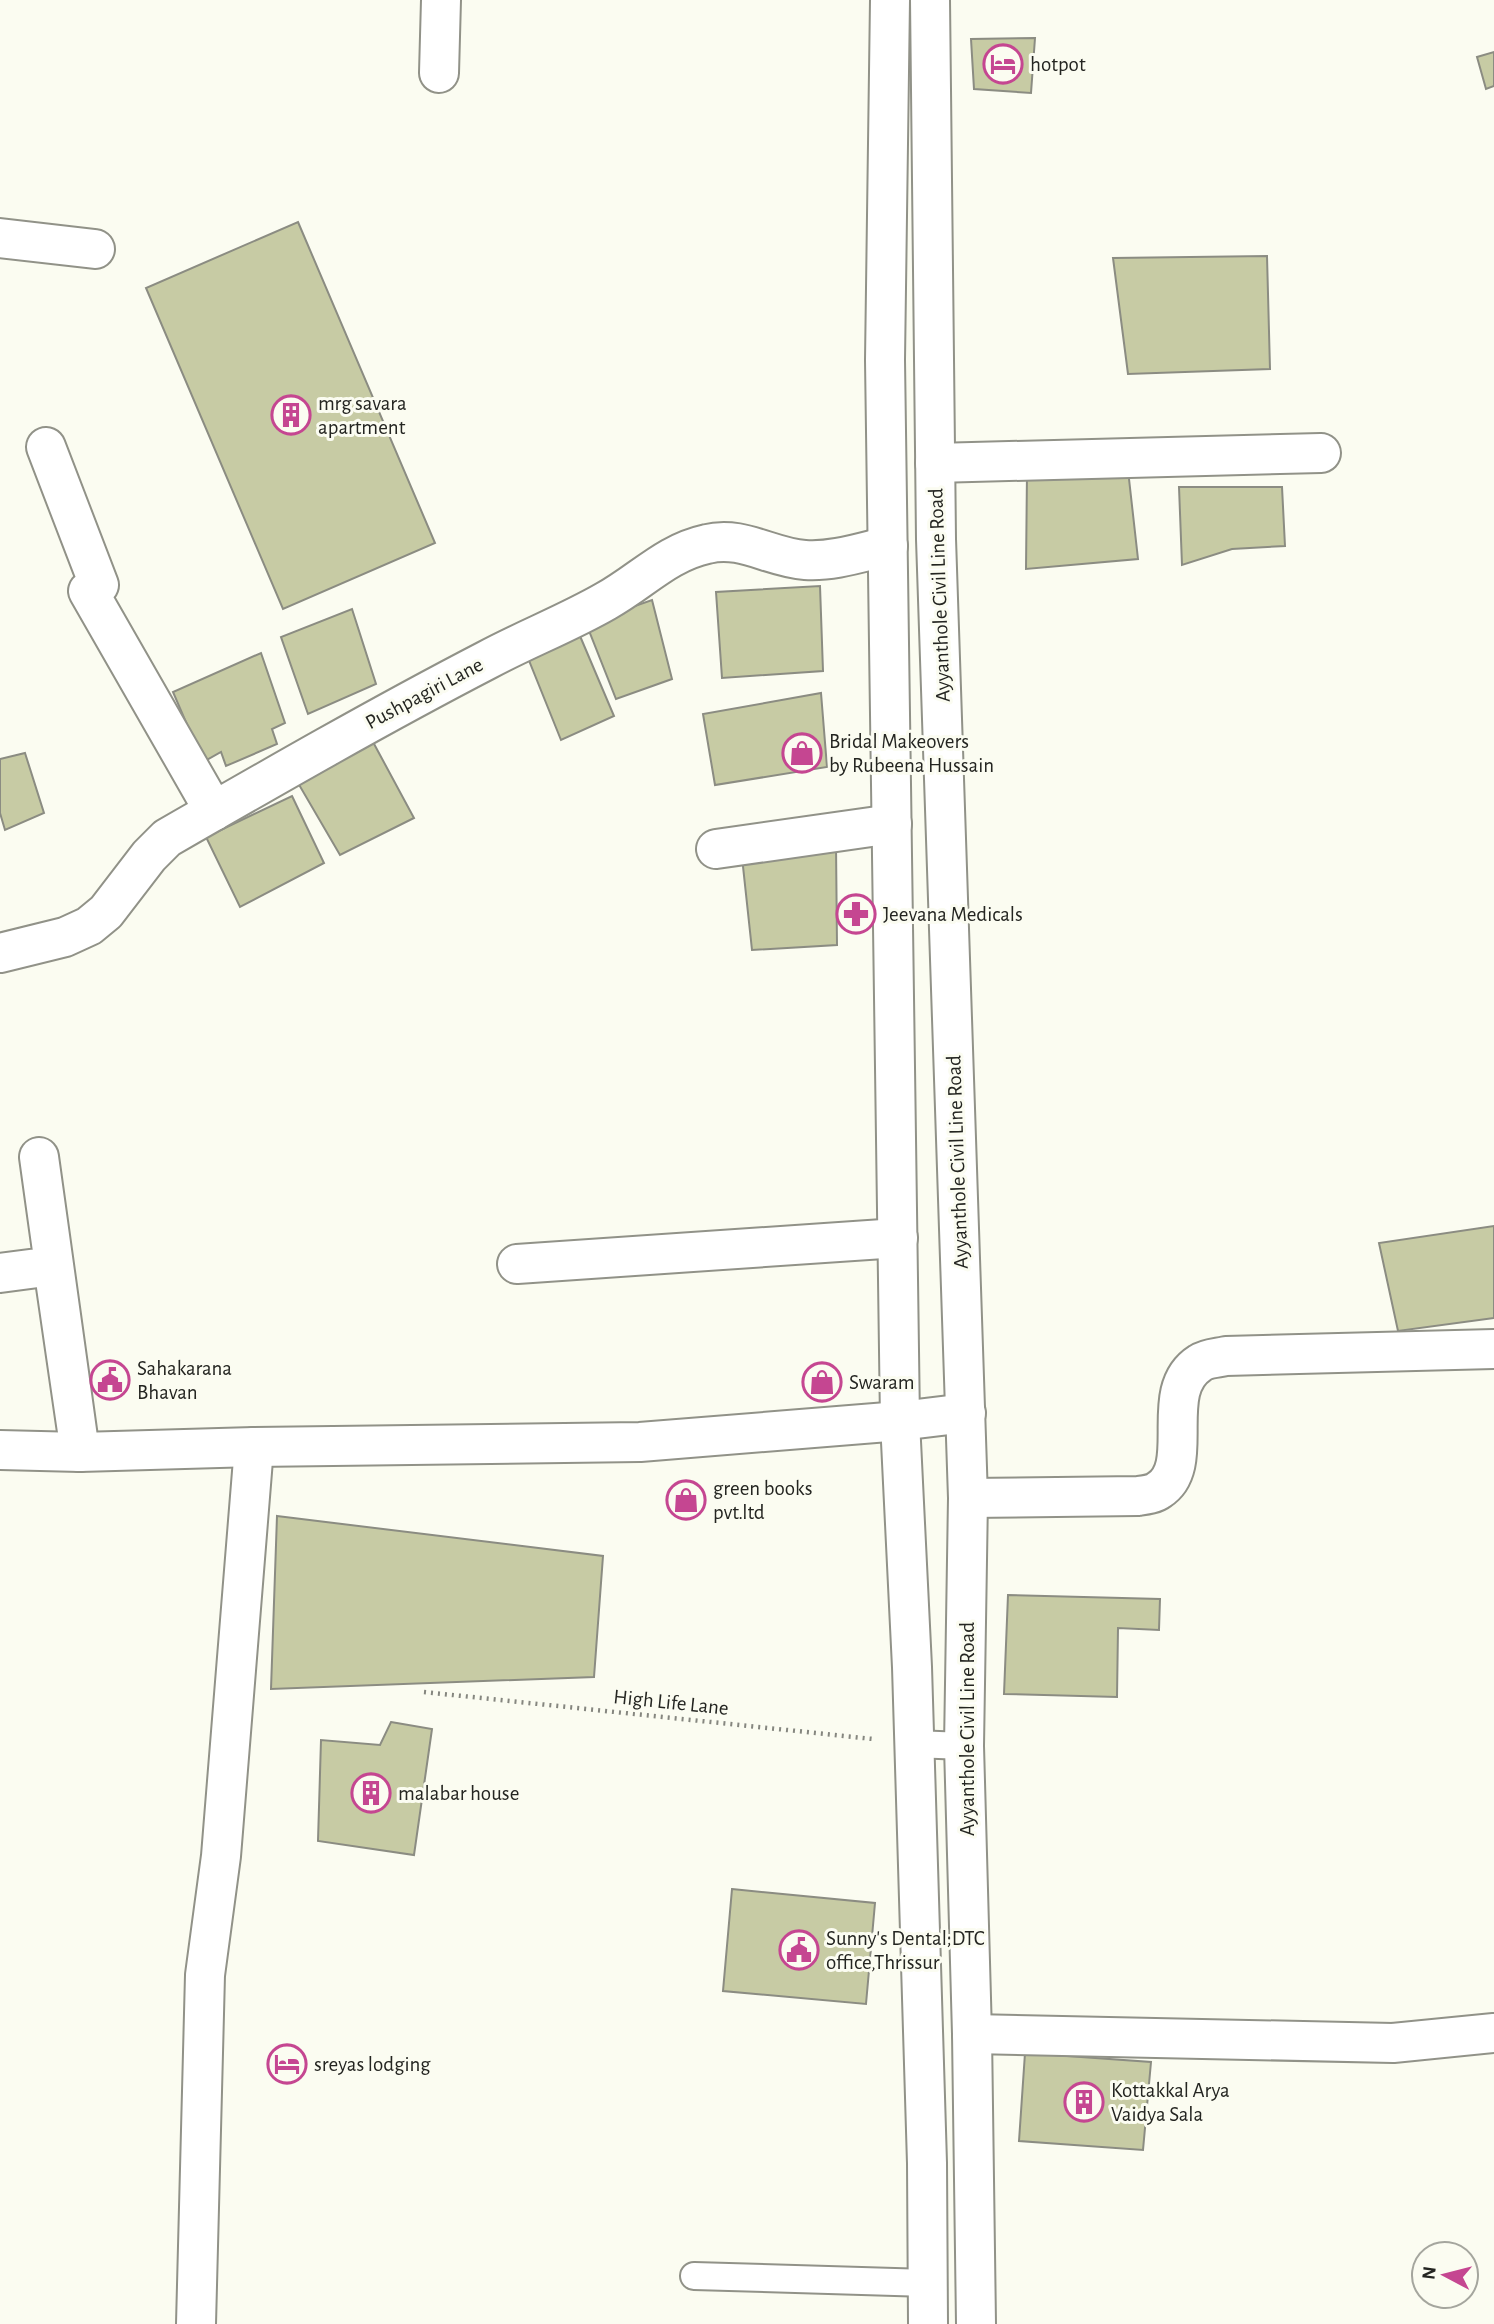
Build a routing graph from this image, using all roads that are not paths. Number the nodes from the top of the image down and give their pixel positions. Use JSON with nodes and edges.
{"nodes":[{"id":1,"x":441,"y":0,"type":"edge"},
{"id":2,"x":890,"y":0,"type":"edge"},
{"id":3,"x":930,"y":0,"type":"edge"},
{"id":4,"x":439,"y":73,"type":"dead end"},
{"id":5,"x":0,"y":237,"type":"edge"},
{"id":6,"x":95,"y":249,"type":"dead end"},
{"id":7,"x":46,"y":447,"type":"dead end"},
{"id":8,"x":1321,"y":453,"type":"dead end"},
{"id":9,"x":935,"y":463,"type":"junction"},
{"id":10,"x":888,"y":546,"type":"junction"},
{"id":11,"x":945,"y":790,"type":"junction"},
{"id":12,"x":892,"y":806,"type":"junction"},
{"id":13,"x":214,"y":811,"type":"junction"},
{"id":14,"x":716,"y":849,"type":"dead end"},
{"id":15,"x":0,"y":953,"type":"edge"},
{"id":16,"x":39,"y":1157,"type":"dead end"},
{"id":17,"x":898,"y":1238,"type":"junction"},
{"id":18,"x":517,"y":1264,"type":"dead end"},
{"id":19,"x":0,"y":1273,"type":"edge"},
{"id":20,"x":1494,"y":1349,"type":"edge"},
{"id":21,"x":966,"y":1413,"type":"junction"},
{"id":22,"x":900,"y":1421,"type":"junction"},
{"id":23,"x":79,"y":1446,"type":"junction"},
{"id":24,"x":254,"y":1447,"type":"junction"},
{"id":25,"x":0,"y":1450,"type":"edge"},
{"id":26,"x":968,"y":1499,"type":"junction"},
{"id":27,"x":914,"y":1744,"type":"junction"},
{"id":28,"x":964,"y":1746,"type":"junction"},
{"id":29,"x":1494,"y":2033,"type":"edge"},
{"id":30,"x":972,"y":2034,"type":"junction"},
{"id":31,"x":927,"y":2204,"type":"junction"},
{"id":32,"x":975,"y":2204,"type":"junction"},
{"id":33,"x":694,"y":2276,"type":"dead end"},
{"id":34,"x":928,"y":2283,"type":"junction"},
{"id":35,"x":196,"y":2324,"type":"edge"},
{"id":36,"x":928,"y":2324,"type":"edge"},
{"id":37,"x":976,"y":2324,"type":"edge"}],
"edges":[{"from":1,"to":4,"type":"street"},
{"from":2,"to":10,"type":"street"},
{"from":3,"to":9,"type":"street","name":"Ayyanthole Civil Line Road"},
{"from":5,"to":6,"type":"street"},
{"from":7,"to":13,"type":"street"},
{"from":8,"to":9,"type":"street"},
{"from":9,"to":11,"type":"street","name":"Ayyanthole Civil Line Road"},
{"from":10,"to":12,"type":"street"},
{"from":10,"to":13,"type":"street","name":"Pushpagiri Lane"},
{"from":11,"to":12,"type":"street"},
{"from":11,"to":21,"type":"street","name":"Ayyanthole Civil Line Road"},
{"from":12,"to":14,"type":"street"},
{"from":12,"to":17,"type":"street"},
{"from":13,"to":15,"type":"street","name":"Pushpagiri Lane"},
{"from":16,"to":23,"type":"street"},
{"from":17,"to":18,"type":"street"},
{"from":17,"to":22,"type":"street"},
{"from":19,"to":23,"type":"street"},
{"from":20,"to":26,"type":"street"},
{"from":21,"to":22,"type":"street"},
{"from":21,"to":26,"type":"street","name":"Ayyanthole Civil Line Road"},
{"from":22,"to":24,"type":"street"},
{"from":22,"to":27,"type":"street"},
{"from":23,"to":24,"type":"street"},
{"from":23,"to":25,"type":"street"},
{"from":24,"to":35,"type":"street"},
{"from":26,"to":28,"type":"street","name":"Ayyanthole Civil Line Road"},
{"from":27,"to":28,"type":"lane"},
{"from":27,"to":31,"type":"street"},
{"from":28,"to":30,"type":"street","name":"Ayyanthole Civil Line Road"},
{"from":29,"to":30,"type":"street"},
{"from":30,"to":32,"type":"street","name":"Ayyanthole Civil Line Road"},
{"from":31,"to":32,"type":"street"},
{"from":31,"to":34,"type":"street"},
{"from":32,"to":37,"type":"street","name":"Ayyanthole Civil Line Road"},
{"from":33,"to":34,"type":"lane"},
{"from":34,"to":36,"type":"street"}]}
